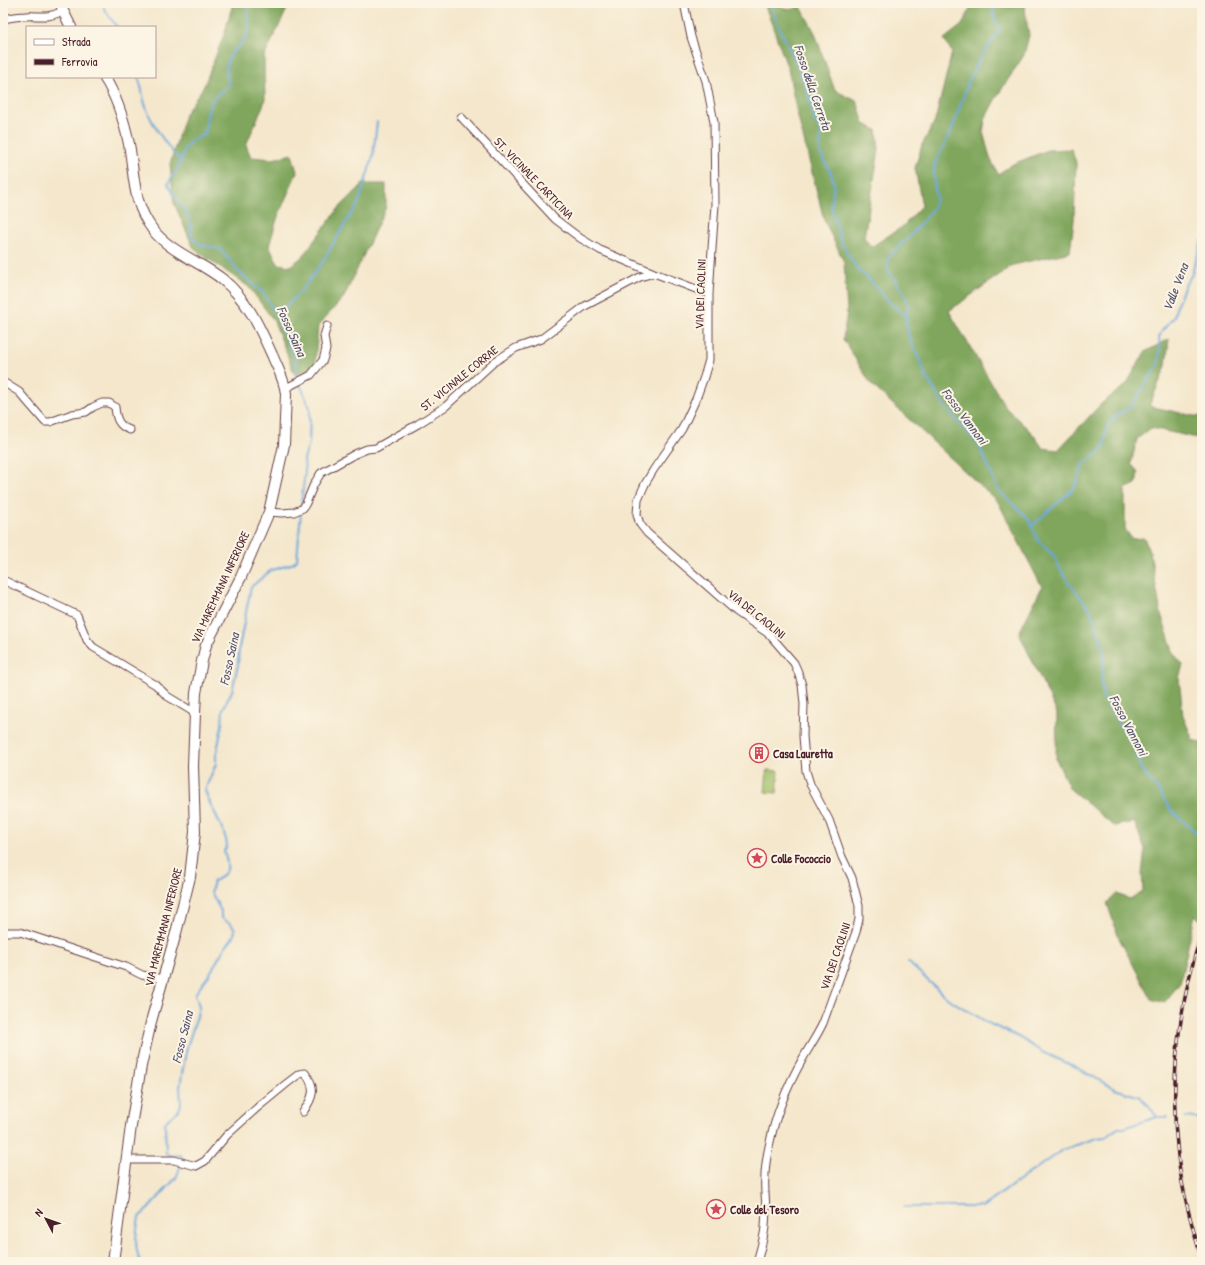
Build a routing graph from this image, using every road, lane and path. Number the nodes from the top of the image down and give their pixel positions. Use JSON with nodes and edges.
{"nodes":[{"id":1,"x":684,"y":3,"type":"edge"},
{"id":2,"x":62,"y":7,"type":"edge"},
{"id":3,"x":3,"y":20,"type":"edge"},
{"id":4,"x":71,"y":26,"type":"edge"},
{"id":5,"x":105,"y":78,"type":"edge"},
{"id":6,"x":461,"y":117,"type":"dead end"},
{"id":7,"x":654,"y":273,"type":"junction"},
{"id":8,"x":709,"y":294,"type":"junction"},
{"id":9,"x":327,"y":326,"type":"dead end"},
{"id":10,"x":3,"y":382,"type":"edge"},
{"id":11,"x":286,"y":388,"type":"junction"},
{"id":12,"x":130,"y":430,"type":"dead end"},
{"id":13,"x":269,"y":512,"type":"junction"},
{"id":14,"x":3,"y":580,"type":"edge"},
{"id":15,"x":195,"y":713,"type":"junction"},
{"id":16,"x":3,"y":932,"type":"edge"},
{"id":17,"x":163,"y":979,"type":"junction"},
{"id":18,"x":303,"y":1112,"type":"dead end"},
{"id":19,"x":127,"y":1160,"type":"junction"},
{"id":20,"x":113,"y":1262,"type":"edge"},
{"id":21,"x":756,"y":1262,"type":"edge"}],
"edges":[{"from":1,"to":8,"type":"street","name":"VIA DEI CAOLINI"},
{"from":2,"to":3,"type":"street"},
{"from":2,"to":4,"type":"main road"},
{"from":5,"to":11,"type":"main road","name":"VIA MAREMMANA INFERIORE"},
{"from":6,"to":7,"type":"street","name":"ST. VICINALE CARTICINA"},
{"from":7,"to":8,"type":"street","name":"ST. VICINALE CARTICINA"},
{"from":7,"to":13,"type":"street","name":"ST. VICINALE CORRAE"},
{"from":8,"to":21,"type":"street","name":"VIA DEI CAOLINI"},
{"from":9,"to":11,"type":"street"},
{"from":10,"to":12,"type":"street"},
{"from":11,"to":13,"type":"main road","name":"VIA MAREMMANA INFERIORE"},
{"from":13,"to":15,"type":"main road","name":"VIA MAREMMANA INFERIORE"},
{"from":14,"to":15,"type":"street"},
{"from":15,"to":17,"type":"main road","name":"VIA MAREMMANA INFERIORE"},
{"from":16,"to":17,"type":"street"},
{"from":17,"to":19,"type":"main road","name":"VIA MAREMMANA INFERIORE"},
{"from":18,"to":19,"type":"street"},
{"from":19,"to":20,"type":"main road","name":"VIA MAREMMANA INFERIORE"}]}
